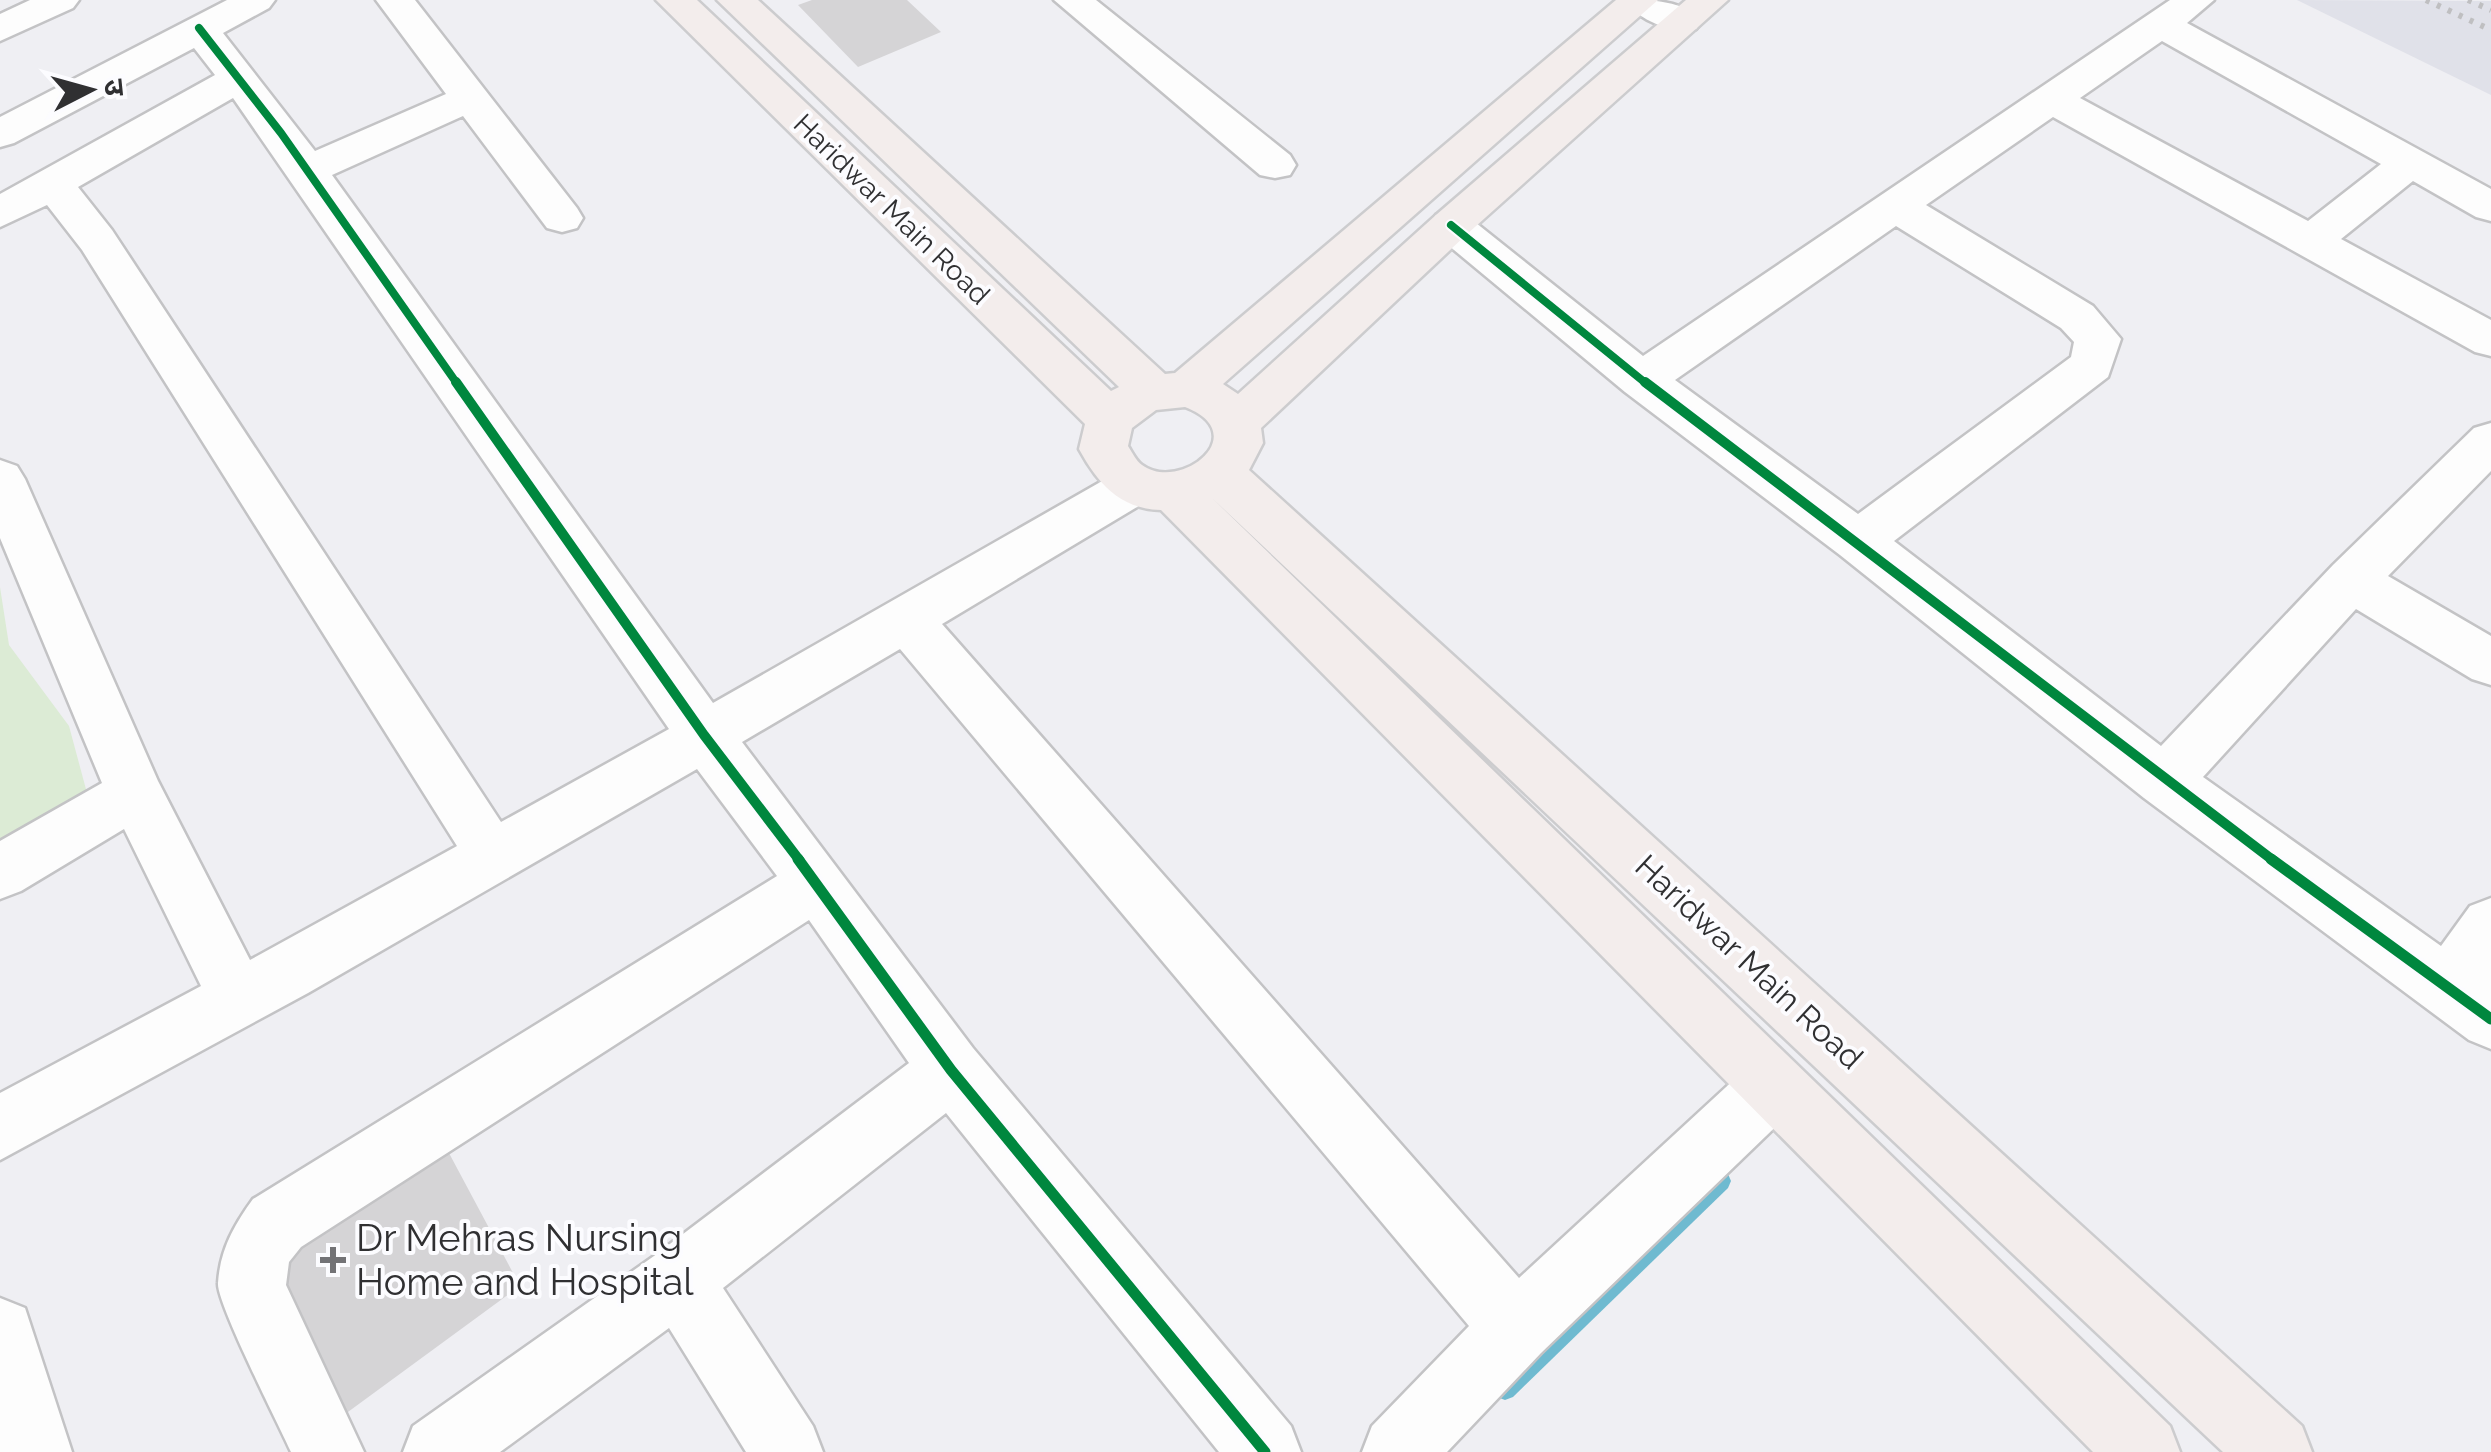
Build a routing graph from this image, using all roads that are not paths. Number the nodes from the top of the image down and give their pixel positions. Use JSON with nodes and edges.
{"nodes":[{"id":1,"x":60,"y":0,"type":"edge"},
{"id":2,"x":256,"y":0,"type":"edge"},
{"id":3,"x":395,"y":0,"type":"edge"},
{"id":4,"x":675,"y":0,"type":"edge"},
{"id":5,"x":736,"y":0,"type":"edge"},
{"id":6,"x":1641,"y":0,"type":"edge"},
{"id":7,"x":2195,"y":0,"type":"edge"},
{"id":8,"x":1105,"y":10,"type":"edge"},
{"id":9,"x":1696,"y":11,"type":"edge"},
{"id":10,"x":2160,"y":24,"type":"junction"},
{"id":11,"x":200,"y":28,"type":"junction"},
{"id":12,"x":0,"y":29,"type":"edge"},
{"id":13,"x":238,"y":78,"type":"junction"},
{"id":14,"x":470,"y":98,"type":"junction"},
{"id":15,"x":2050,"y":99,"type":"junction"},
{"id":16,"x":0,"y":134,"type":"edge"},
{"id":17,"x":2410,"y":162,"type":"junction"},
{"id":18,"x":1274,"y":165,"type":"dead end"},
{"id":19,"x":305,"y":171,"type":"junction"},
{"id":20,"x":52,"y":180,"type":"junction"},
{"id":21,"x":1894,"y":206,"type":"junction"},
{"id":22,"x":2491,"y":208,"type":"edge"},
{"id":23,"x":0,"y":213,"type":"edge"},
{"id":24,"x":562,"y":218,"type":"dead end"},
{"id":25,"x":1451,"y":225,"type":"junction"},
{"id":26,"x":2310,"y":241,"type":"junction"},
{"id":27,"x":2491,"y":340,"type":"edge"},
{"id":28,"x":1642,"y":380,"type":"junction"},
{"id":29,"x":1169,"y":390,"type":"junction"},
{"id":30,"x":2491,"y":441,"type":"edge"},
{"id":31,"x":1164,"y":459,"type":"junction"},
{"id":32,"x":0,"y":479,"type":"edge"},
{"id":33,"x":1858,"y":542,"type":"junction"},
{"id":34,"x":2351,"y":580,"type":"junction"},
{"id":35,"x":907,"y":620,"type":"junction"},
{"id":36,"x":2491,"y":663,"type":"edge"},
{"id":37,"x":694,"y":719,"type":"junction"},
{"id":38,"x":2164,"y":781,"type":"junction"},
{"id":39,"x":135,"y":793,"type":"junction"},
{"id":40,"x":474,"y":827,"type":"junction"},
{"id":41,"x":0,"y":872,"type":"edge"},
{"id":42,"x":817,"y":884,"type":"junction"},
{"id":43,"x":2491,"y":926,"type":"edge"},
{"id":44,"x":224,"y":969,"type":"junction"},
{"id":45,"x":2470,"y":1003,"type":"edge"},
{"id":46,"x":951,"y":1070,"type":"junction"},
{"id":47,"x":1774,"y":1086,"type":"junction"},
{"id":48,"x":0,"y":1087,"type":"edge"},
{"id":49,"x":0,"y":1128,"type":"edge"},
{"id":50,"x":678,"y":1280,"type":"junction"},
{"id":51,"x":1516,"y":1328,"type":"junction"},
{"id":52,"x":0,"y":1333,"type":"edge"},
{"id":53,"x":36,"y":1452,"type":"edge"},
{"id":54,"x":328,"y":1452,"type":"edge"},
{"id":55,"x":438,"y":1452,"type":"edge"},
{"id":56,"x":787,"y":1452,"type":"edge"},
{"id":57,"x":1265,"y":1452,"type":"edge"},
{"id":58,"x":1398,"y":1452,"type":"edge"},
{"id":59,"x":2144,"y":1452,"type":"edge"},
{"id":60,"x":2276,"y":1452,"type":"edge"}],
"edges":[{"from":1,"to":12,"type":"street"},
{"from":2,"to":11,"type":"street"},
{"from":3,"to":14,"type":"street"},
{"from":4,"to":31,"type":"main road","name":"Haridwar Main Road"},
{"from":5,"to":29,"type":"main road","name":"Haridwar Main Road"},
{"from":6,"to":9,"type":"street"},
{"from":6,"to":29,"type":"main road"},
{"from":7,"to":10,"type":"street"},
{"from":8,"to":18,"type":"street"},
{"from":9,"to":25,"type":"main road"},
{"from":10,"to":15,"type":"street"},
{"from":10,"to":17,"type":"street"},
{"from":11,"to":13,"type":"street"},
{"from":11,"to":16,"type":"street"},
{"from":13,"to":19,"type":"street"},
{"from":13,"to":20,"type":"street"},
{"from":14,"to":19,"type":"street"},
{"from":14,"to":24,"type":"street"},
{"from":15,"to":21,"type":"street"},
{"from":15,"to":26,"type":"street"},
{"from":17,"to":22,"type":"street"},
{"from":17,"to":26,"type":"street"},
{"from":19,"to":37,"type":"street"},
{"from":20,"to":23,"type":"street"},
{"from":20,"to":40,"type":"street"},
{"from":21,"to":28,"type":"street"},
{"from":21,"to":33,"type":"street"},
{"from":25,"to":28,"type":"street"},
{"from":25,"to":31,"type":"main road"},
{"from":26,"to":27,"type":"street"},
{"from":28,"to":33,"type":"street"},
{"from":29,"to":31,"type":"main road"},
{"from":29,"to":31,"type":"main road","name":"Haridwar Main Road"},
{"from":30,"to":34,"type":"street"},
{"from":31,"to":35,"type":"street"},
{"from":31,"to":37,"type":"street"},
{"from":31,"to":47,"type":"main road","name":"Haridwar Main Road"},
{"from":31,"to":60,"type":"main road","name":"Haridwar Main Road"},
{"from":32,"to":39,"type":"street"},
{"from":33,"to":38,"type":"street"},
{"from":34,"to":36,"type":"street"},
{"from":34,"to":38,"type":"street"},
{"from":35,"to":37,"type":"street"},
{"from":35,"to":51,"type":"street"},
{"from":37,"to":40,"type":"street"},
{"from":37,"to":42,"type":"street"},
{"from":37,"to":49,"type":"street"},
{"from":38,"to":45,"type":"street"},
{"from":39,"to":41,"type":"street"},
{"from":39,"to":44,"type":"street"},
{"from":40,"to":44,"type":"street"},
{"from":42,"to":46,"type":"street"},
{"from":42,"to":54,"type":"street"},
{"from":43,"to":45,"type":"street"},
{"from":44,"to":48,"type":"street"},
{"from":46,"to":50,"type":"street"},
{"from":46,"to":57,"type":"street"},
{"from":47,"to":51,"type":"street"},
{"from":47,"to":59,"type":"main road","name":"Haridwar Main Road"},
{"from":50,"to":55,"type":"street"},
{"from":50,"to":56,"type":"street"},
{"from":51,"to":58,"type":"street"},
{"from":52,"to":53,"type":"street"}]}
